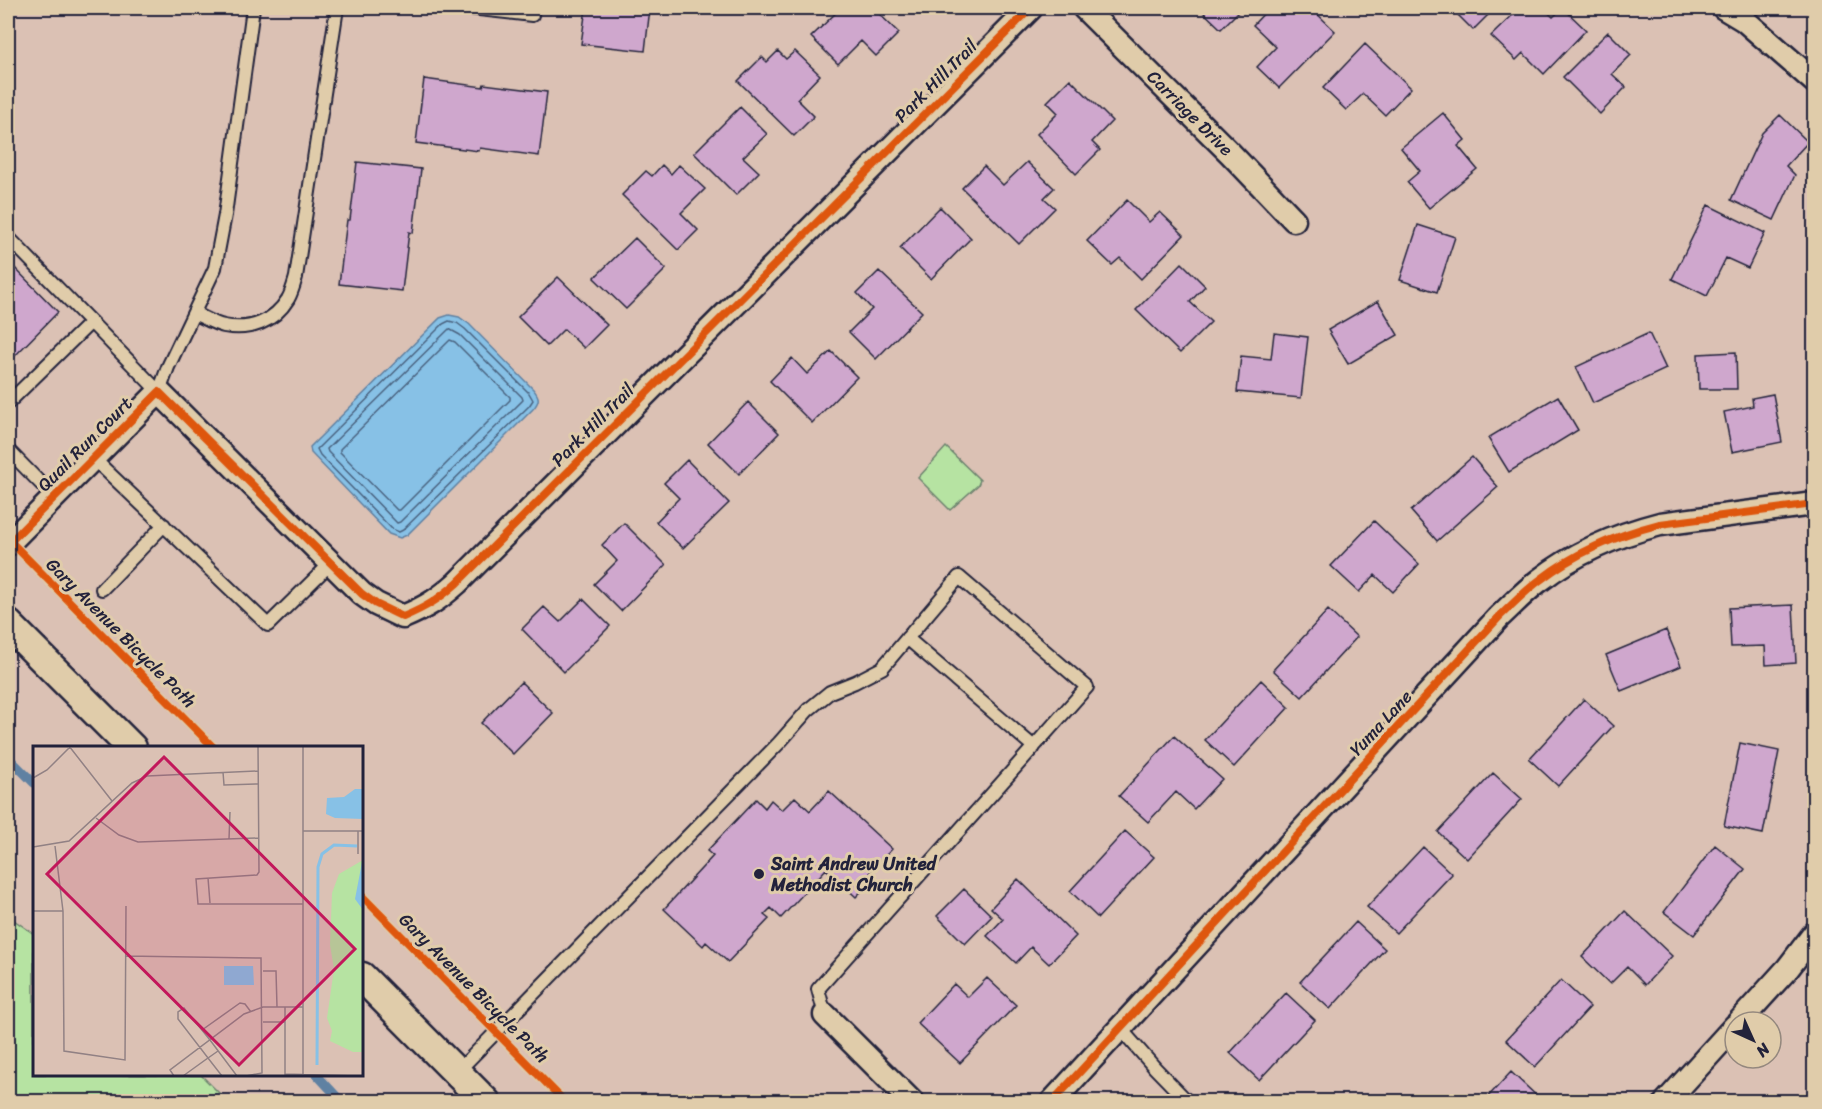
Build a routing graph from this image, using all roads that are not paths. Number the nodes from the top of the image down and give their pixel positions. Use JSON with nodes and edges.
{"nodes":[{"id":1,"x":253,"y":8,"type":"edge"},
{"id":2,"x":336,"y":8,"type":"edge"},
{"id":3,"x":470,"y":8,"type":"edge"},
{"id":4,"x":533,"y":8,"type":"edge"},
{"id":5,"x":1032,"y":8,"type":"edge"},
{"id":6,"x":1084,"y":8,"type":"edge"},
{"id":7,"x":1724,"y":8,"type":"edge"},
{"id":8,"x":1815,"y":81,"type":"edge"},
{"id":9,"x":1294,"y":220,"type":"dead end"},
{"id":10,"x":8,"y":237,"type":"edge"},
{"id":11,"x":194,"y":313,"type":"junction"},
{"id":12,"x":91,"y":322,"type":"junction"},
{"id":13,"x":159,"y":392,"type":"junction"},
{"id":14,"x":8,"y":403,"type":"edge"},
{"id":15,"x":8,"y":450,"type":"edge"},
{"id":16,"x":93,"y":458,"type":"junction"},
{"id":17,"x":54,"y":497,"type":"junction"},
{"id":18,"x":1815,"y":504,"type":"edge"},
{"id":19,"x":164,"y":525,"type":"junction"},
{"id":20,"x":8,"y":544,"type":"edge"},
{"id":21,"x":331,"y":563,"type":"junction"},
{"id":22,"x":102,"y":589,"type":"dead end"},
{"id":23,"x":8,"y":624,"type":"edge"},
{"id":24,"x":907,"y":638,"type":"junction"},
{"id":25,"x":131,"y":746,"type":"edge"},
{"id":26,"x":1034,"y":747,"type":"junction"},
{"id":27,"x":1815,"y":934,"type":"edge"},
{"id":28,"x":363,"y":978,"type":"edge"},
{"id":29,"x":1750,"y":1010,"type":"edge"},
{"id":30,"x":825,"y":1015,"type":"joint"},
{"id":31,"x":1120,"y":1028,"type":"junction"},
{"id":32,"x":1723,"y":1039,"type":"edge"},
{"id":33,"x":457,"y":1073,"type":"junction"},
{"id":34,"x":486,"y":1101,"type":"edge"},
{"id":35,"x":912,"y":1101,"type":"edge"},
{"id":36,"x":1052,"y":1101,"type":"edge"},
{"id":37,"x":1188,"y":1101,"type":"edge"},
{"id":38,"x":1666,"y":1101,"type":"edge"}],
"edges":[{"from":1,"to":11,"type":"lane"},
{"from":2,"to":11,"type":"lane"},
{"from":3,"to":4,"type":"lane"},
{"from":5,"to":21,"type":"street","name":"Park Hill Trail"},
{"from":6,"to":9,"type":"street","name":"Carriage Drive"},
{"from":7,"to":8,"type":"street"},
{"from":10,"to":12,"type":"lane"},
{"from":11,"to":13,"type":"lane"},
{"from":12,"to":13,"type":"lane"},
{"from":12,"to":14,"type":"lane"},
{"from":13,"to":16,"type":"street","name":"Quail Run Court"},
{"from":13,"to":21,"type":"street","name":"Park Hill Trail"},
{"from":15,"to":17,"type":"lane"},
{"from":16,"to":17,"type":"street","name":"Quail Run Court"},
{"from":16,"to":19,"type":"lane"},
{"from":17,"to":20,"type":"street","name":"Quail Run Court"},
{"from":18,"to":31,"type":"street","name":"Yuma Lane"},
{"from":19,"to":21,"type":"lane"},
{"from":19,"to":22,"type":"lane"},
{"from":23,"to":25,"type":"street"},
{"from":24,"to":26,"type":"lane"},
{"from":24,"to":26,"type":"lane"},
{"from":24,"to":33,"type":"lane"},
{"from":26,"to":30,"type":"lane"},
{"from":27,"to":29,"type":"street"},
{"from":28,"to":33,"type":"street"},
{"from":30,"to":35,"type":"street"},
{"from":31,"to":36,"type":"street","name":"Yuma Lane"},
{"from":31,"to":37,"type":"lane"},
{"from":32,"to":38,"type":"street"},
{"from":33,"to":34,"type":"street"}]}
